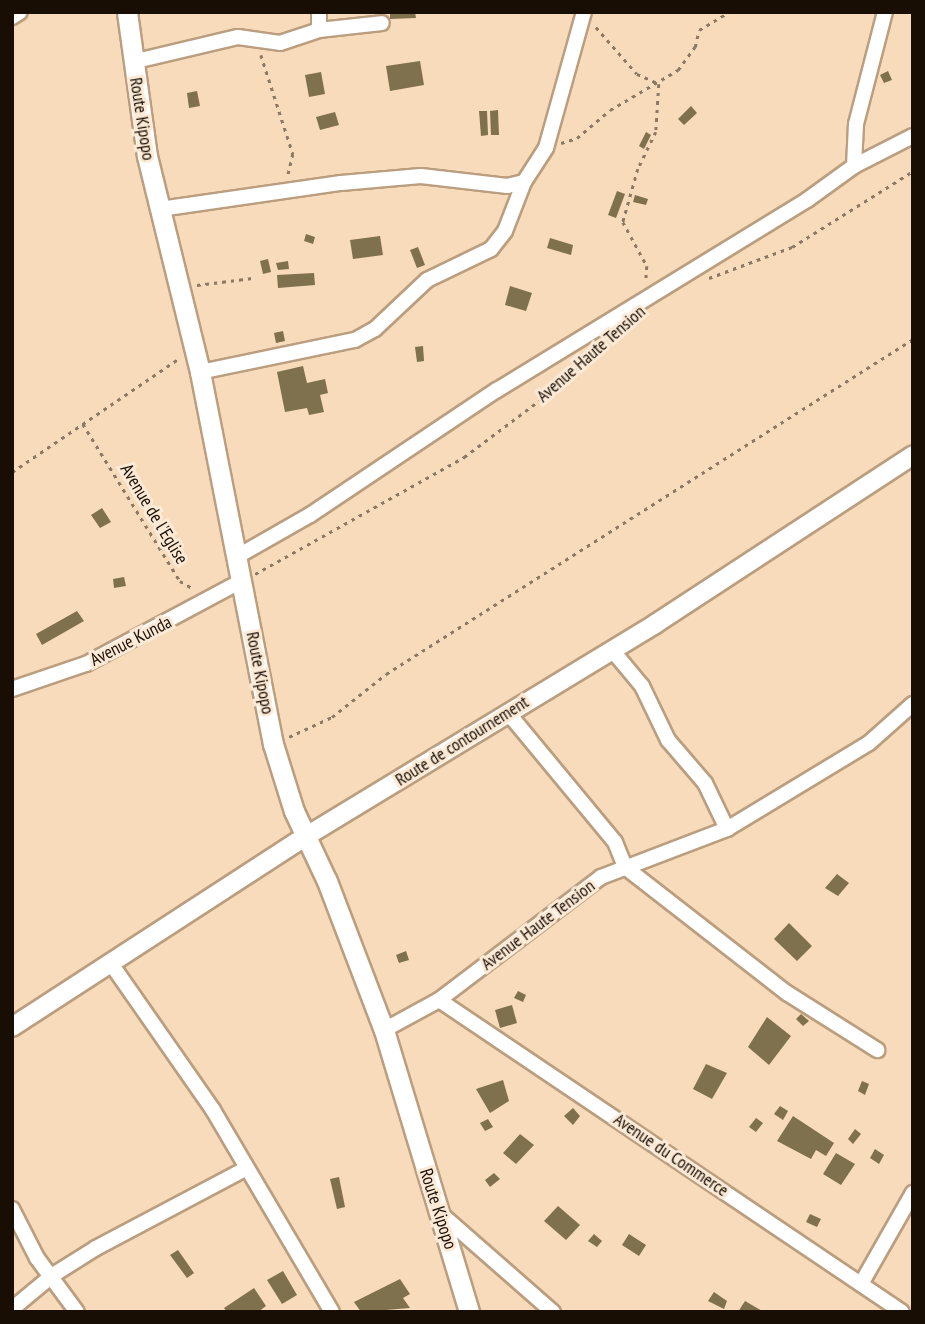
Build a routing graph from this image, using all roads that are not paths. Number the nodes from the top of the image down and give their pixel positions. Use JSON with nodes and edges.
{"nodes":[{"id":1,"x":20,"y":12,"type":"edge"},
{"id":2,"x":127,"y":12,"type":"edge"},
{"id":3,"x":318,"y":12,"type":"edge"},
{"id":4,"x":583,"y":12,"type":"edge"},
{"id":5,"x":885,"y":12,"type":"edge"},
{"id":6,"x":12,"y":17,"type":"edge"},
{"id":7,"x":382,"y":23,"type":"dead end"},
{"id":8,"x":319,"y":30,"type":"junction"},
{"id":9,"x":132,"y":62,"type":"junction"},
{"id":10,"x":913,"y":136,"type":"edge"},
{"id":11,"x":854,"y":166,"type":"junction"},
{"id":12,"x":523,"y":182,"type":"junction"},
{"id":13,"x":160,"y":209,"type":"junction"},
{"id":14,"x":200,"y":372,"type":"junction"},
{"id":15,"x":913,"y":456,"type":"edge"},
{"id":16,"x":238,"y":556,"type":"junction"},
{"id":17,"x":243,"y":580,"type":"junction"},
{"id":18,"x":612,"y":650,"type":"junction"},
{"id":19,"x":12,"y":689,"type":"edge"},
{"id":20,"x":913,"y":704,"type":"edge"},
{"id":21,"x":509,"y":714,"type":"junction"},
{"id":22,"x":727,"y":829,"type":"junction"},
{"id":23,"x":306,"y":837,"type":"junction"},
{"id":24,"x":625,"y":867,"type":"junction"},
{"id":25,"x":112,"y":965,"type":"junction"},
{"id":26,"x":439,"y":1000,"type":"junction"},
{"id":27,"x":12,"y":1027,"type":"edge"},
{"id":28,"x":384,"y":1030,"type":"junction"},
{"id":29,"x":877,"y":1050,"type":"dead end"},
{"id":30,"x":245,"y":1169,"type":"junction"},
{"id":31,"x":913,"y":1193,"type":"edge"},
{"id":32,"x":12,"y":1209,"type":"edge"},
{"id":33,"x":441,"y":1214,"type":"junction"},
{"id":34,"x":53,"y":1275,"type":"junction"},
{"id":35,"x":861,"y":1284,"type":"junction"},
{"id":36,"x":12,"y":1309,"type":"edge"},
{"id":37,"x":77,"y":1312,"type":"edge"},
{"id":38,"x":332,"y":1312,"type":"edge"},
{"id":39,"x":470,"y":1312,"type":"edge"},
{"id":40,"x":553,"y":1312,"type":"edge"},
{"id":41,"x":902,"y":1312,"type":"edge"}],
"edges":[{"from":1,"to":6,"type":"street"},
{"from":2,"to":9,"type":"main road","name":"Route Kipopo"},
{"from":3,"to":8,"type":"street"},
{"from":4,"to":12,"type":"street"},
{"from":5,"to":11,"type":"street"},
{"from":7,"to":8,"type":"street"},
{"from":8,"to":9,"type":"street"},
{"from":9,"to":13,"type":"main road","name":"Route Kipopo"},
{"from":10,"to":11,"type":"street"},
{"from":11,"to":16,"type":"street"},
{"from":12,"to":13,"type":"street"},
{"from":12,"to":14,"type":"street"},
{"from":13,"to":14,"type":"main road","name":"Route Kipopo"},
{"from":14,"to":16,"type":"main road","name":"Route Kipopo"},
{"from":15,"to":18,"type":"street","name":"Route de contournement"},
{"from":16,"to":17,"type":"main road","name":"Route Kipopo"},
{"from":17,"to":19,"type":"street","name":"Avenue Kunda"},
{"from":17,"to":23,"type":"main road","name":"Route Kipopo"},
{"from":18,"to":21,"type":"street","name":"Route de contournement"},
{"from":18,"to":22,"type":"street"},
{"from":20,"to":22,"type":"street","name":"Avenue Haute Tension"},
{"from":21,"to":23,"type":"street","name":"Route de contournement"},
{"from":21,"to":24,"type":"street"},
{"from":22,"to":24,"type":"street","name":"Avenue Haute Tension"},
{"from":23,"to":25,"type":"street","name":"Route de contournement"},
{"from":23,"to":28,"type":"main road","name":"Route Kipopo"},
{"from":24,"to":26,"type":"street","name":"Avenue Haute Tension"},
{"from":24,"to":29,"type":"street"},
{"from":25,"to":27,"type":"street","name":"Route de contournement"},
{"from":25,"to":30,"type":"street"},
{"from":26,"to":28,"type":"street","name":"Avenue Haute Tension"},
{"from":26,"to":35,"type":"street","name":"Avenue du Commerce"},
{"from":28,"to":33,"type":"main road","name":"Route Kipopo"},
{"from":30,"to":34,"type":"street"},
{"from":30,"to":38,"type":"street"},
{"from":31,"to":35,"type":"street"},
{"from":32,"to":34,"type":"street"},
{"from":33,"to":39,"type":"main road","name":"Route Kipopo"},
{"from":33,"to":40,"type":"street"},
{"from":34,"to":36,"type":"street"},
{"from":34,"to":37,"type":"street"},
{"from":35,"to":41,"type":"street","name":"Avenue du Commerce"}]}
